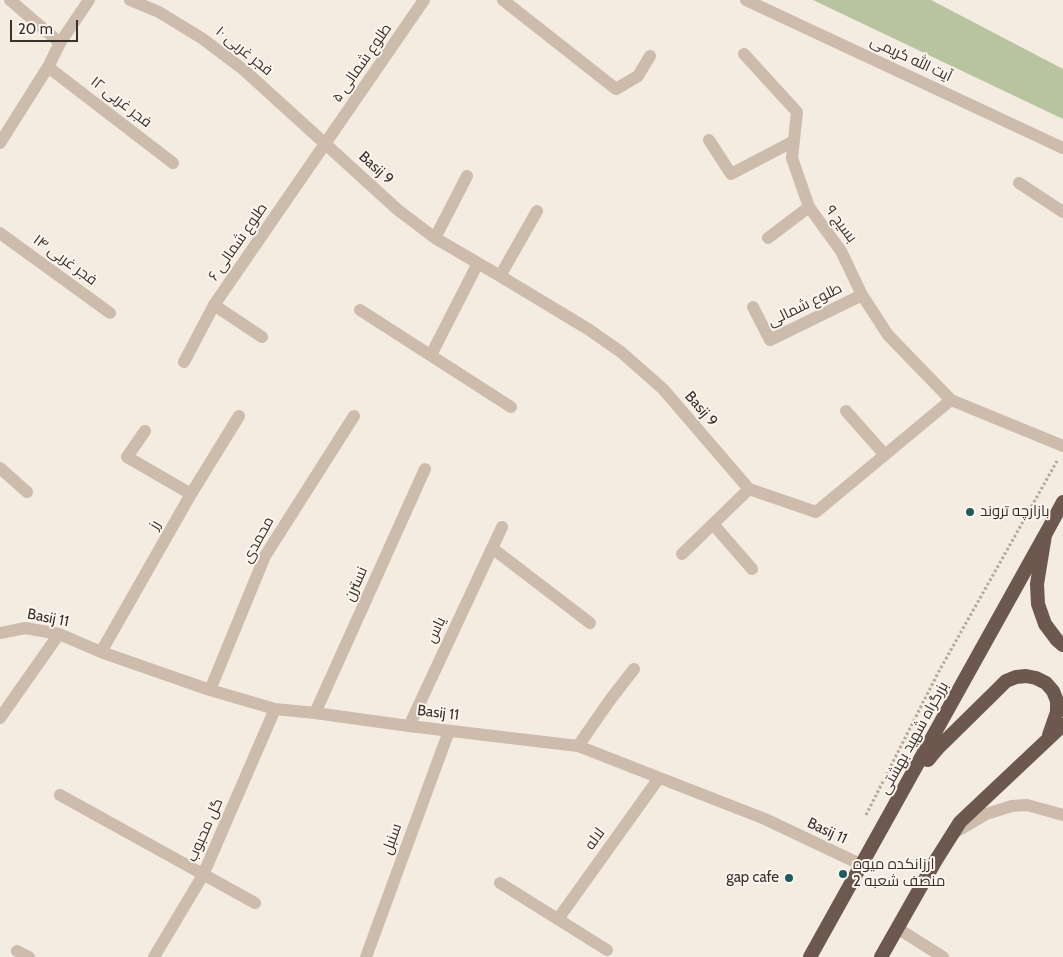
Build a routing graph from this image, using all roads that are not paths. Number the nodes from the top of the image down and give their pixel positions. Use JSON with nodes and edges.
{"nodes":[{"id":1,"x":10,"y":0,"type":"edge"},
{"id":2,"x":89,"y":0,"type":"edge"},
{"id":3,"x":130,"y":0,"type":"edge"},
{"id":4,"x":424,"y":0,"type":"edge"},
{"id":5,"x":503,"y":0,"type":"edge"},
{"id":6,"x":746,"y":0,"type":"edge"},
{"id":7,"x":60,"y":43,"type":"junction"},
{"id":8,"x":744,"y":54,"type":"dead end"},
{"id":9,"x":650,"y":56,"type":"dead end"},
{"id":10,"x":48,"y":67,"type":"junction"},
{"id":11,"x":1,"y":138,"type":"edge"},
{"id":12,"x":709,"y":140,"type":"dead end"},
{"id":13,"x":794,"y":141,"type":"junction"},
{"id":14,"x":326,"y":144,"type":"junction"},
{"id":15,"x":1063,"y":148,"type":"edge"},
{"id":16,"x":173,"y":163,"type":"dead end"},
{"id":17,"x":467,"y":176,"type":"dead end"},
{"id":18,"x":1019,"y":184,"type":"dead end"},
{"id":19,"x":809,"y":208,"type":"junction"},
{"id":20,"x":536,"y":211,"type":"dead end"},
{"id":21,"x":1063,"y":212,"type":"edge"},
{"id":22,"x":0,"y":233,"type":"edge"},
{"id":23,"x":435,"y":238,"type":"junction"},
{"id":24,"x":768,"y":238,"type":"dead end"},
{"id":25,"x":478,"y":263,"type":"junction"},
{"id":26,"x":500,"y":276,"type":"junction"},
{"id":27,"x":862,"y":295,"type":"junction"},
{"id":28,"x":214,"y":305,"type":"junction"},
{"id":29,"x":753,"y":307,"type":"dead end"},
{"id":30,"x":360,"y":310,"type":"dead end"},
{"id":31,"x":110,"y":313,"type":"dead end"},
{"id":32,"x":262,"y":337,"type":"dead end"},
{"id":33,"x":431,"y":355,"type":"junction"},
{"id":34,"x":184,"y":362,"type":"dead end"},
{"id":35,"x":951,"y":400,"type":"junction"},
{"id":36,"x":511,"y":407,"type":"dead end"},
{"id":37,"x":846,"y":411,"type":"dead end"},
{"id":38,"x":239,"y":416,"type":"dead end"},
{"id":39,"x":354,"y":416,"type":"dead end"},
{"id":40,"x":145,"y":432,"type":"dead end"},
{"id":41,"x":1061,"y":452,"type":"edge"},
{"id":42,"x":885,"y":455,"type":"junction"},
{"id":43,"x":0,"y":468,"type":"edge"},
{"id":44,"x":425,"y":468,"type":"dead end"},
{"id":45,"x":749,"y":489,"type":"junction"},
{"id":46,"x":27,"y":492,"type":"dead end"},
{"id":47,"x":191,"y":494,"type":"junction"},
{"id":48,"x":1063,"y":502,"type":"edge"},
{"id":49,"x":713,"y":524,"type":"junction"},
{"id":50,"x":502,"y":527,"type":"dead end"},
{"id":51,"x":1045,"y":534,"type":"junction"},
{"id":52,"x":492,"y":548,"type":"junction"},
{"id":53,"x":682,"y":554,"type":"dead end"},
{"id":54,"x":752,"y":569,"type":"dead end"},
{"id":55,"x":590,"y":623,"type":"dead end"},
{"id":56,"x":0,"y":633,"type":"edge"},
{"id":57,"x":59,"y":634,"type":"junction"},
{"id":58,"x":1063,"y":645,"type":"edge"},
{"id":59,"x":101,"y":652,"type":"junction"},
{"id":60,"x":634,"y":669,"type":"dead end"},
{"id":61,"x":210,"y":690,"type":"junction"},
{"id":62,"x":275,"y":710,"type":"junction"},
{"id":63,"x":315,"y":713,"type":"junction"},
{"id":64,"x":0,"y":718,"type":"edge"},
{"id":65,"x":409,"y":726,"type":"junction"},
{"id":66,"x":1063,"y":726,"type":"edge"},
{"id":67,"x":449,"y":731,"type":"junction"},
{"id":68,"x":1046,"y":741,"type":"junction"},
{"id":69,"x":578,"y":746,"type":"junction"},
{"id":70,"x":660,"y":778,"type":"junction"},
{"id":71,"x":908,"y":784,"type":"junction"},
{"id":72,"x":60,"y":795,"type":"dead end"},
{"id":73,"x":1063,"y":815,"type":"edge"},
{"id":74,"x":952,"y":834,"type":"junction"},
{"id":75,"x":862,"y":865,"type":"junction"},
{"id":76,"x":203,"y":875,"type":"junction"},
{"id":77,"x":500,"y":883,"type":"dead end"},
{"id":78,"x":255,"y":903,"type":"dead end"},
{"id":79,"x":558,"y":919,"type":"junction"},
{"id":80,"x":898,"y":928,"type":"junction"},
{"id":81,"x":606,"y":950,"type":"dead end"},
{"id":82,"x":154,"y":957,"type":"edge"},
{"id":83,"x":366,"y":957,"type":"edge"},
{"id":84,"x":810,"y":957,"type":"edge"},
{"id":85,"x":881,"y":957,"type":"edge"},
{"id":86,"x":943,"y":957,"type":"edge"}],
"edges":[{"from":1,"to":7,"type":"street"},
{"from":2,"to":7,"type":"street"},
{"from":3,"to":14,"type":"street","name":"فجر غربی ۱۰"},
{"from":4,"to":14,"type":"street","name":"طلوع شمالی ۵"},
{"from":5,"to":9,"type":"street"},
{"from":6,"to":15,"type":"street","name":"آیت الله کریمی"},
{"from":7,"to":10,"type":"street"},
{"from":8,"to":13,"type":"street","name":"بسیج ۹"},
{"from":10,"to":11,"type":"street"},
{"from":10,"to":16,"type":"street","name":"فجر غربی ۱۲"},
{"from":12,"to":13,"type":"street"},
{"from":13,"to":19,"type":"street","name":"بسیج ۹"},
{"from":14,"to":23,"type":"street","name":"Basij 9"},
{"from":14,"to":28,"type":"street","name":"طلوع شمالی ۶"},
{"from":17,"to":23,"type":"street"},
{"from":18,"to":21,"type":"street"},
{"from":19,"to":24,"type":"street"},
{"from":19,"to":27,"type":"street","name":"بسیج ۹"},
{"from":20,"to":26,"type":"street"},
{"from":22,"to":31,"type":"street","name":"فجر غربی ۱۴"},
{"from":23,"to":25,"type":"street","name":"Basij 9"},
{"from":25,"to":26,"type":"street","name":"Basij 9"},
{"from":25,"to":33,"type":"street"},
{"from":26,"to":45,"type":"street","name":"Basij 9"},
{"from":27,"to":29,"type":"street","name":"طلوع شمالی"},
{"from":27,"to":35,"type":"street","name":"بسیج ۹"},
{"from":28,"to":32,"type":"street"},
{"from":28,"to":34,"type":"street","name":"طلوع شمالی ۶"},
{"from":30,"to":33,"type":"street"},
{"from":33,"to":36,"type":"street"},
{"from":35,"to":41,"type":"street"},
{"from":35,"to":42,"type":"street"},
{"from":37,"to":42,"type":"street"},
{"from":38,"to":47,"type":"street","name":"رز"},
{"from":39,"to":61,"type":"street","name":"محمدی"},
{"from":40,"to":47,"type":"street"},
{"from":42,"to":45,"type":"street"},
{"from":43,"to":46,"type":"street"},
{"from":44,"to":63,"type":"street","name":"نسترن"},
{"from":45,"to":49,"type":"street"},
{"from":47,"to":59,"type":"street","name":"رز"},
{"from":48,"to":51,"type":"highway","name":"بزرگراه شهید بهشتی"},
{"from":49,"to":53,"type":"street"},
{"from":49,"to":54,"type":"street"},
{"from":50,"to":52,"type":"street","name":"یاس"},
{"from":51,"to":58,"type":"highway"},
{"from":51,"to":71,"type":"highway","name":"بزرگراه شهید بهشتی"},
{"from":52,"to":55,"type":"street"},
{"from":52,"to":65,"type":"street","name":"یاس"},
{"from":56,"to":57,"type":"street","name":"Basij 11"},
{"from":57,"to":59,"type":"street","name":"Basij 11"},
{"from":57,"to":64,"type":"street"},
{"from":59,"to":61,"type":"street","name":"Basij 11"},
{"from":60,"to":69,"type":"street"},
{"from":61,"to":62,"type":"street","name":"Basij 11"},
{"from":62,"to":63,"type":"street","name":"Basij 11"},
{"from":62,"to":76,"type":"street","name":"گل محبوب"},
{"from":63,"to":65,"type":"street","name":"Basij 11"},
{"from":65,"to":67,"type":"street","name":"Basij 11"},
{"from":66,"to":68,"type":"highway"},
{"from":67,"to":69,"type":"street","name":"Basij 11"},
{"from":67,"to":83,"type":"street","name":"سنبل"},
{"from":68,"to":71,"type":"highway"},
{"from":68,"to":74,"type":"highway"},
{"from":69,"to":70,"type":"street","name":"Basij 11"},
{"from":70,"to":75,"type":"street","name":"Basij 11"},
{"from":70,"to":79,"type":"street","name":"لاله"},
{"from":71,"to":75,"type":"highway","name":"بزرگراه شهید بهشتی"},
{"from":72,"to":76,"type":"street"},
{"from":73,"to":74,"type":"street"},
{"from":74,"to":80,"type":"highway"},
{"from":75,"to":84,"type":"highway","name":"بزرگراه شهید بهشتی"},
{"from":76,"to":78,"type":"street"},
{"from":76,"to":82,"type":"street","name":"گل محبوب"},
{"from":77,"to":79,"type":"street"},
{"from":79,"to":81,"type":"street"},
{"from":80,"to":85,"type":"highway"},
{"from":80,"to":86,"type":"street"}]}
